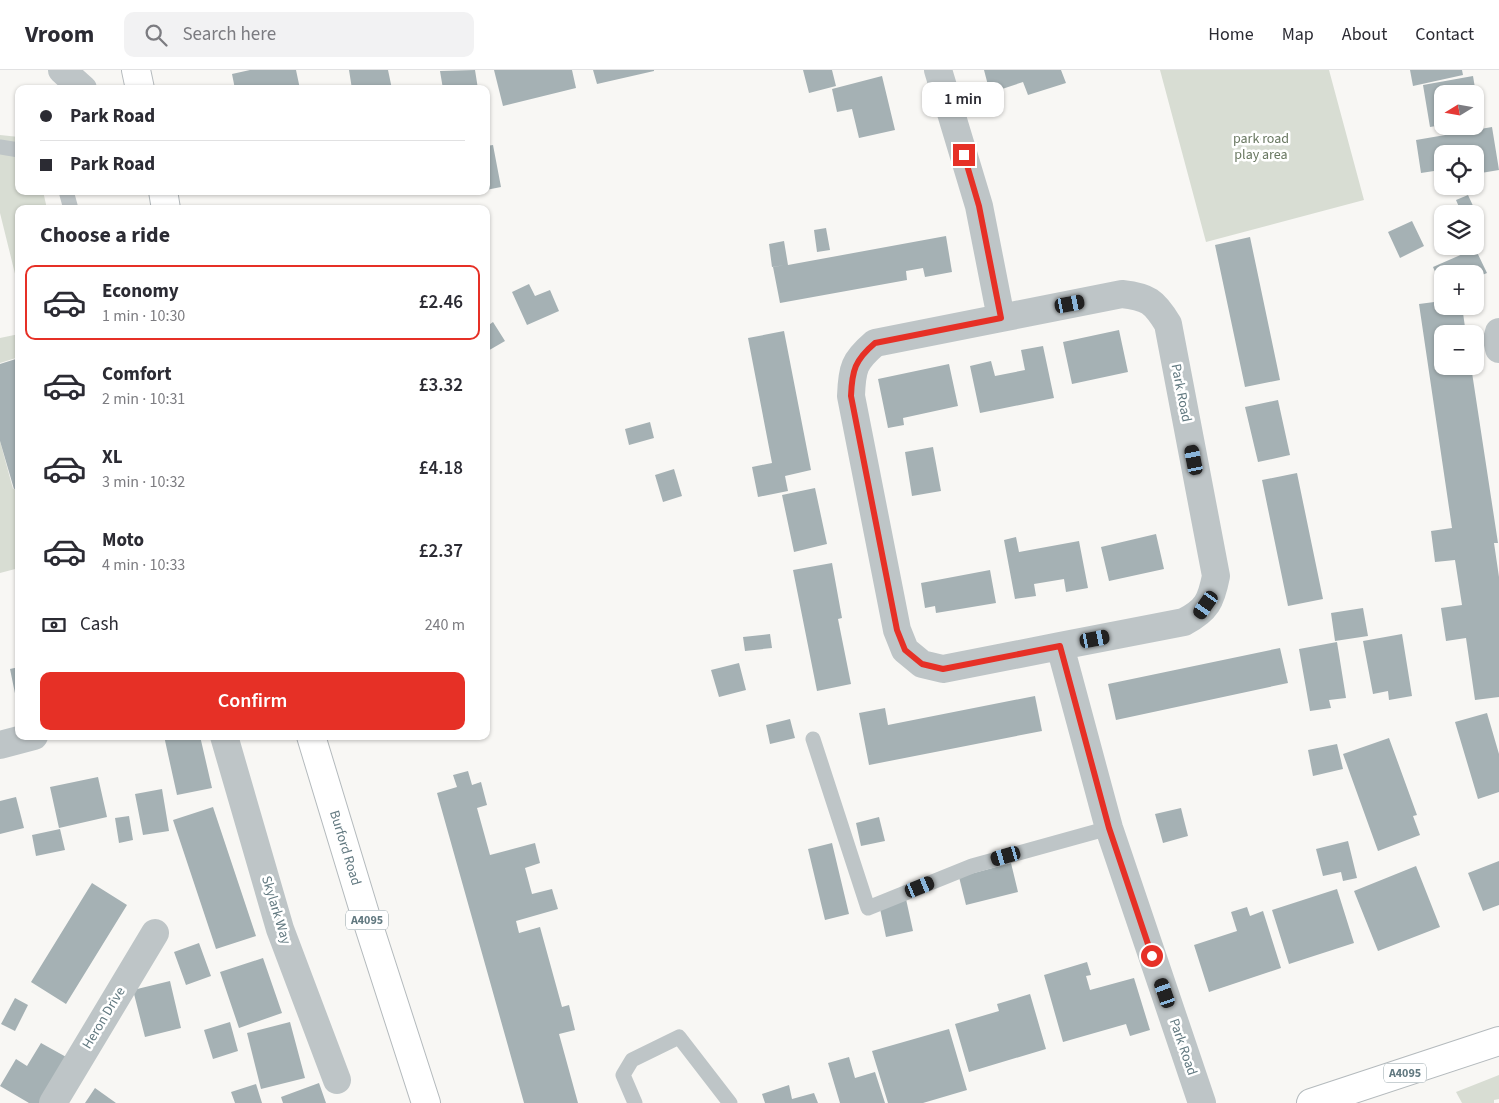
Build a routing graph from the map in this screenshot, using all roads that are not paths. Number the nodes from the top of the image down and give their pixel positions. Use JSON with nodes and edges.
{"nodes":[{"id":1,"x":62,"y":70,"type":"edge"},
{"id":2,"x":136,"y":70,"type":"edge"},
{"id":3,"x":938,"y":70,"type":"edge"},
{"id":4,"x":79,"y":85,"type":"edge"},
{"id":5,"x":139,"y":85,"type":"edge"},
{"id":6,"x":0,"y":147,"type":"edge"},
{"id":7,"x":15,"y":149,"type":"edge"},
{"id":8,"x":1001,"y":318,"type":"junction"},
{"id":9,"x":1499,"y":332,"type":"edge"},
{"id":10,"x":1499,"y":349,"type":"edge"},
{"id":11,"x":1060,"y":646,"type":"junction"},
{"id":12,"x":813,"y":739,"type":"dead end"},
{"id":13,"x":19,"y":740,"type":"edge"},
{"id":14,"x":225,"y":740,"type":"edge"},
{"id":15,"x":312,"y":740,"type":"edge"},
{"id":16,"x":0,"y":745,"type":"edge"},
{"id":17,"x":1109,"y":828,"type":"junction"},
{"id":18,"x":155,"y":933,"type":"dead end"},
{"id":19,"x":1499,"y":1041,"type":"edge"},
{"id":20,"x":336,"y":1080,"type":"dead end"},
{"id":21,"x":53,"y":1103,"type":"edge"},
{"id":22,"x":426,"y":1103,"type":"edge"},
{"id":23,"x":635,"y":1103,"type":"edge"},
{"id":24,"x":729,"y":1103,"type":"edge"},
{"id":25,"x":1202,"y":1103,"type":"edge"},
{"id":26,"x":1311,"y":1103,"type":"edge"}],
"edges":[{"from":1,"to":4,"type":"street"},
{"from":2,"to":5,"type":"main road"},
{"from":3,"to":8,"type":"street"},
{"from":6,"to":7,"type":"lane"},
{"from":8,"to":11,"type":"street","name":"Park Road"},
{"from":8,"to":11,"type":"street","name":"Park Road"},
{"from":9,"to":10,"type":"street"},
{"from":11,"to":17,"type":"street","name":"Park Road"},
{"from":12,"to":17,"type":"lane"},
{"from":13,"to":16,"type":"street"},
{"from":14,"to":20,"type":"street","name":"Skylark Way"},
{"from":15,"to":22,"type":"main road","name":"Burford Road","number":"A4095"},
{"from":17,"to":25,"type":"street","name":"Park Road"},
{"from":18,"to":21,"type":"street","name":"Heron Drive"},
{"from":19,"to":26,"type":"main road","number":"A4095"},
{"from":23,"to":24,"type":"lane"}]}
